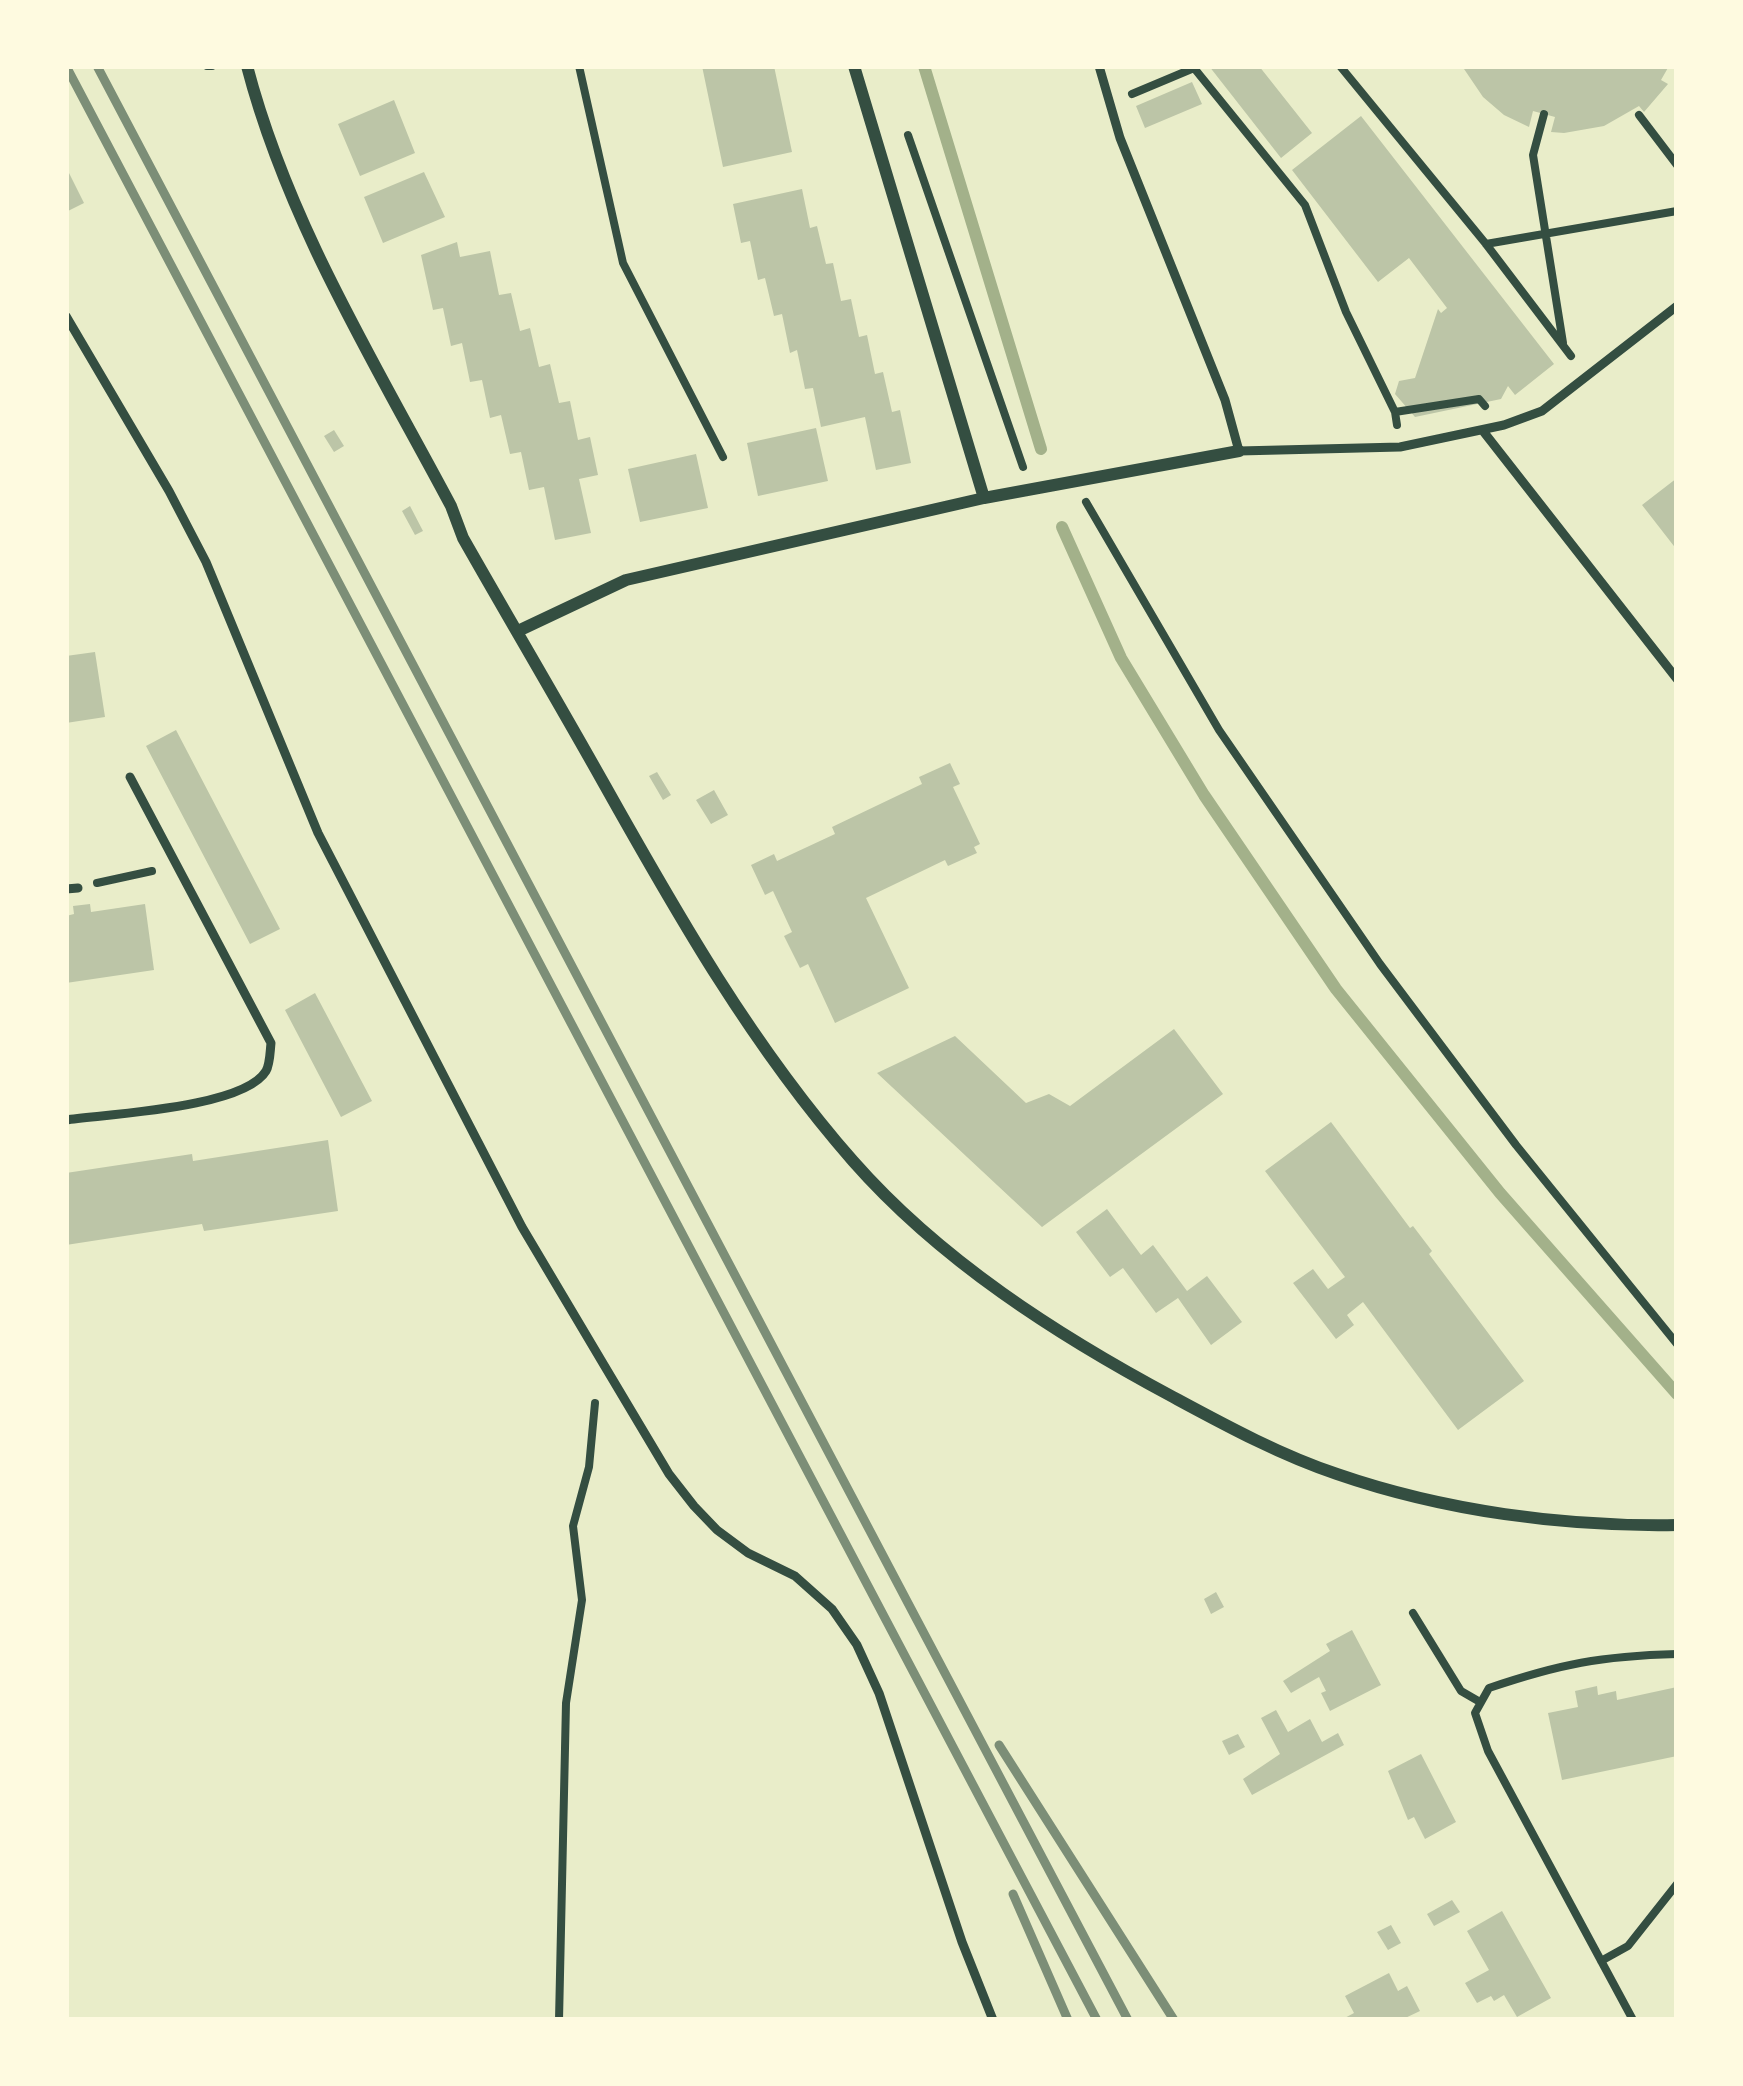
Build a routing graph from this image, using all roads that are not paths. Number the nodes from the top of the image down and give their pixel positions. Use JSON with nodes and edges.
{"nodes":[{"id":1,"x":247,"y":66,"type":"edge"},
{"id":2,"x":854,"y":66,"type":"edge"},
{"id":3,"x":1099,"y":66,"type":"edge"},
{"id":4,"x":1675,"y":312,"type":"edge"},
{"id":5,"x":66,"y":316,"type":"edge"},
{"id":6,"x":1483,"y":431,"type":"junction"},
{"id":7,"x":1239,"y":451,"type":"junction"},
{"id":8,"x":984,"y":498,"type":"junction"},
{"id":9,"x":518,"y":631,"type":"junction"},
{"id":10,"x":1677,"y":679,"type":"edge"},
{"id":11,"x":130,"y":777,"type":"dead end"},
{"id":12,"x":66,"y":1120,"type":"edge"},
{"id":13,"x":1677,"y":1525,"type":"edge"},
{"id":14,"x":993,"y":2020,"type":"edge"}],
"edges":[{"from":1,"to":9,"type":"street"},
{"from":2,"to":8,"type":"street"},
{"from":3,"to":7,"type":"lane"},
{"from":4,"to":6,"type":"lane"},
{"from":5,"to":14,"type":"lane"},
{"from":6,"to":7,"type":"lane"},
{"from":6,"to":10,"type":"lane"},
{"from":7,"to":8,"type":"street"},
{"from":8,"to":9,"type":"street"},
{"from":9,"to":13,"type":"street"},
{"from":11,"to":12,"type":"lane"}]}
